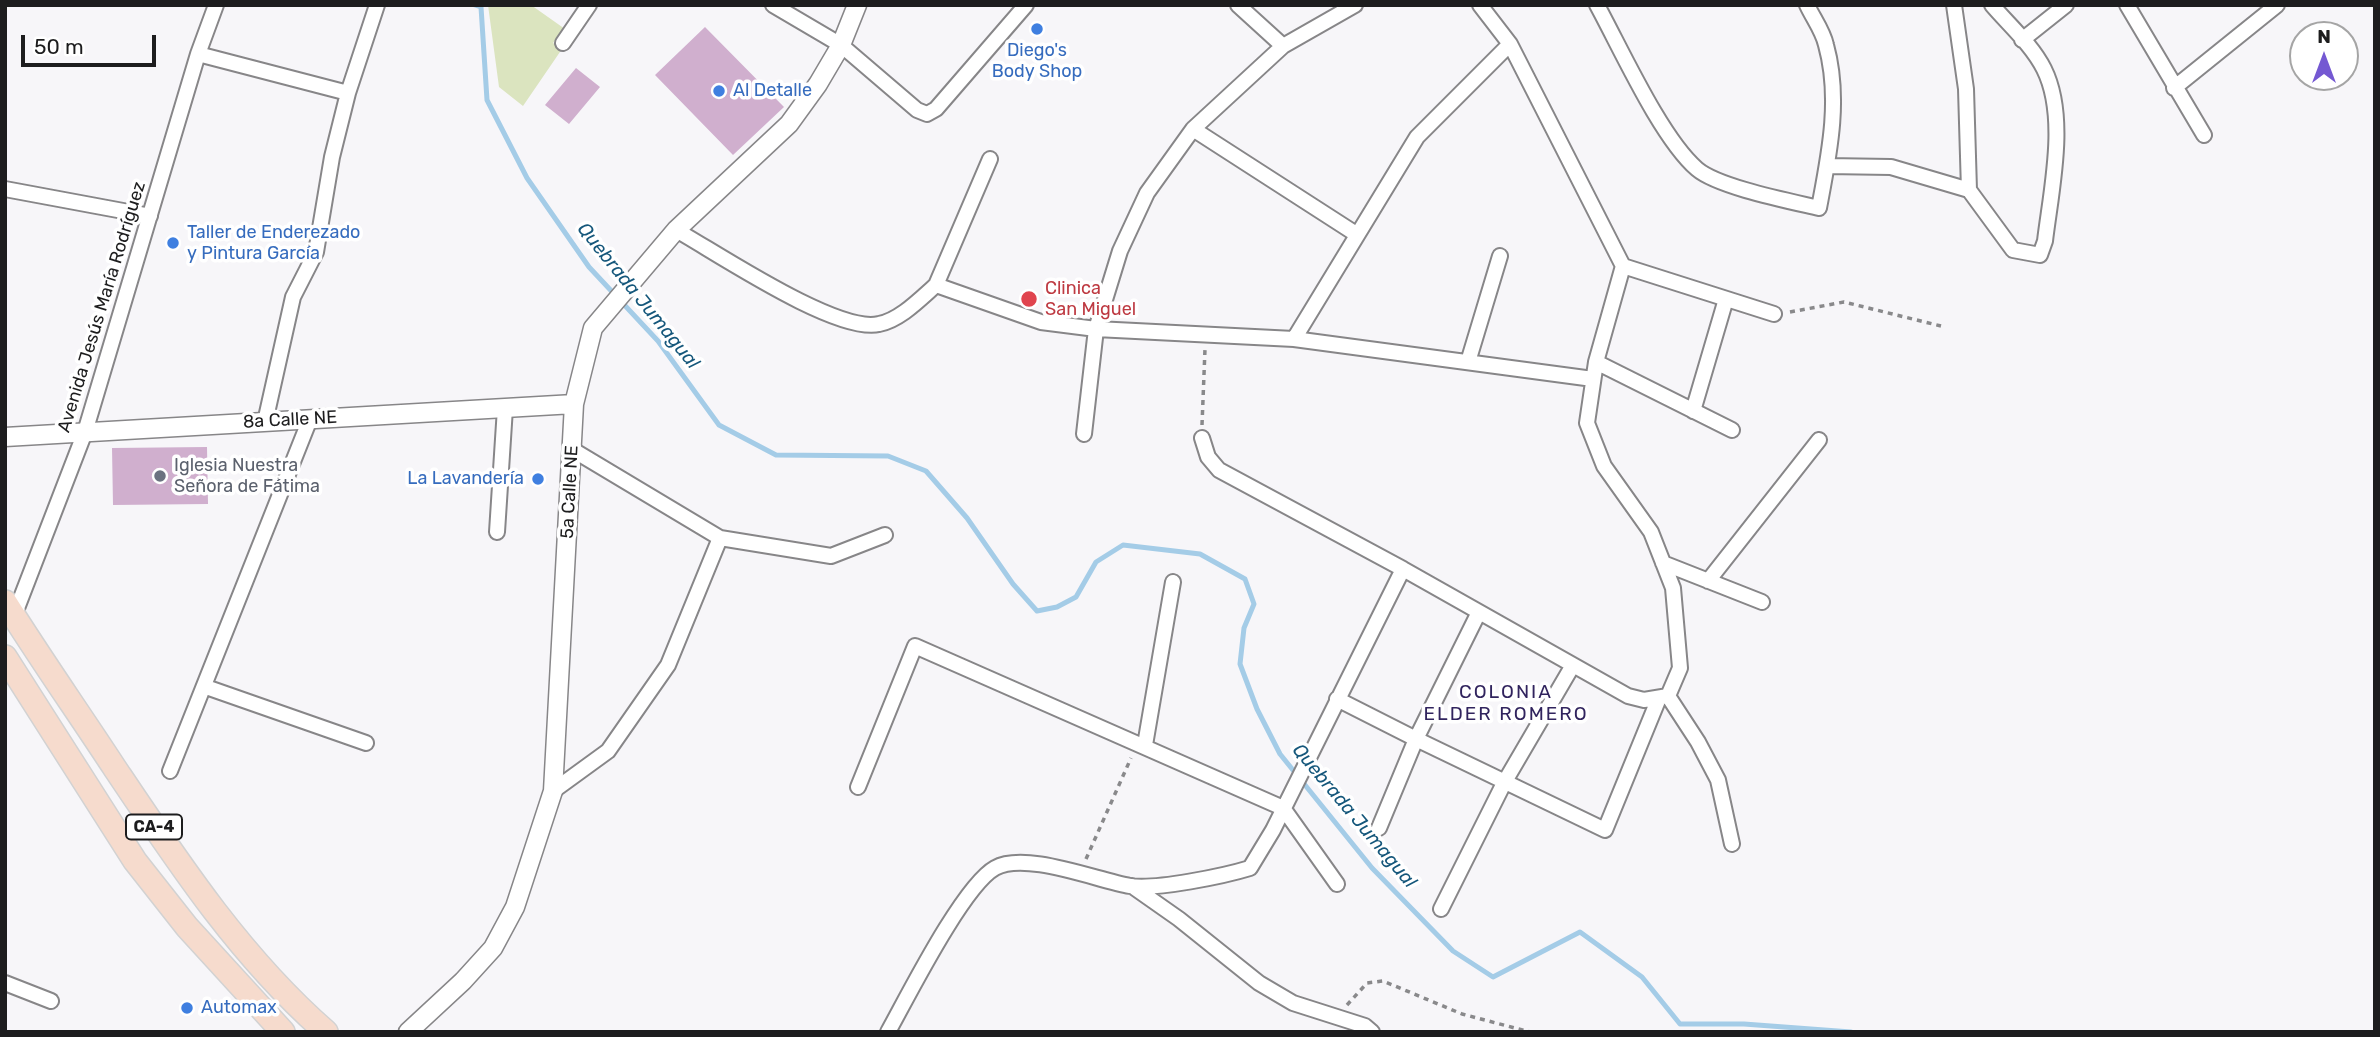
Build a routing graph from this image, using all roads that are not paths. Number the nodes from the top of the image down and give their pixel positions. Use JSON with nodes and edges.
{"nodes":[{"id":1,"x":216,"y":5,"type":"edge"},
{"id":2,"x":377,"y":5,"type":"edge"},
{"id":3,"x":589,"y":5,"type":"edge"},
{"id":4,"x":773,"y":5,"type":"edge"},
{"id":5,"x":857,"y":5,"type":"edge"},
{"id":6,"x":1026,"y":5,"type":"edge"},
{"id":7,"x":1238,"y":5,"type":"edge"},
{"id":8,"x":1355,"y":5,"type":"edge"},
{"id":9,"x":1479,"y":5,"type":"edge"},
{"id":10,"x":1597,"y":5,"type":"edge"},
{"id":11,"x":1807,"y":5,"type":"edge"},
{"id":12,"x":1954,"y":5,"type":"edge"},
{"id":13,"x":1992,"y":5,"type":"edge"},
{"id":14,"x":2066,"y":5,"type":"edge"},
{"id":15,"x":2127,"y":5,"type":"edge"},
{"id":16,"x":2270,"y":8,"type":"edge"},
{"id":17,"x":2022,"y":40,"type":"junction"},
{"id":18,"x":563,"y":43,"type":"dead end"},
{"id":19,"x":1510,"y":44,"type":"junction"},
{"id":20,"x":841,"y":45,"type":"junction"},
{"id":21,"x":1283,"y":46,"type":"junction"},
{"id":22,"x":198,"y":54,"type":"junction"},
{"id":23,"x":2174,"y":88,"type":"junction"},
{"id":24,"x":348,"y":93,"type":"junction"},
{"id":25,"x":1193,"y":129,"type":"junction"},
{"id":26,"x":2204,"y":135,"type":"dead end"},
{"id":27,"x":990,"y":159,"type":"dead end"},
{"id":28,"x":1827,"y":166,"type":"junction"},
{"id":29,"x":5,"y":189,"type":"edge"},
{"id":30,"x":1969,"y":190,"type":"junction"},
{"id":31,"x":150,"y":216,"type":"junction"},
{"id":32,"x":676,"y":230,"type":"junction"},
{"id":33,"x":1356,"y":234,"type":"junction"},
{"id":34,"x":1500,"y":256,"type":"dead end"},
{"id":35,"x":1623,"y":266,"type":"junction"},
{"id":36,"x":936,"y":285,"type":"junction"},
{"id":37,"x":1726,"y":299,"type":"junction"},
{"id":38,"x":1774,"y":314,"type":"road end"},
{"id":39,"x":1096,"y":328,"type":"junction"},
{"id":40,"x":1294,"y":339,"type":"junction"},
{"id":41,"x":1468,"y":362,"type":"junction"},
{"id":42,"x":1596,"y":362,"type":"junction"},
{"id":43,"x":1593,"y":379,"type":"junction"},
{"id":44,"x":574,"y":404,"type":"junction"},
{"id":45,"x":505,"y":408,"type":"junction"},
{"id":46,"x":1693,"y":411,"type":"junction"},
{"id":47,"x":310,"y":419,"type":"junction"},
{"id":48,"x":265,"y":422,"type":"junction"},
{"id":49,"x":1732,"y":430,"type":"dead end"},
{"id":50,"x":85,"y":432,"type":"junction"},
{"id":51,"x":1084,"y":434,"type":"dead end"},
{"id":52,"x":5,"y":437,"type":"edge"},
{"id":53,"x":1202,"y":438,"type":"road end"},
{"id":54,"x":1819,"y":440,"type":"dead end"},
{"id":55,"x":573,"y":450,"type":"junction"},
{"id":56,"x":497,"y":533,"type":"dead end"},
{"id":57,"x":886,"y":535,"type":"dead end"},
{"id":58,"x":720,"y":538,"type":"junction"},
{"id":59,"x":1663,"y":563,"type":"junction"},
{"id":60,"x":1403,"y":569,"type":"junction"},
{"id":61,"x":1708,"y":581,"type":"junction"},
{"id":62,"x":1173,"y":582,"type":"dead end"},
{"id":63,"x":1762,"y":602,"type":"dead end"},
{"id":64,"x":9,"y":609,"type":"edge"},
{"id":65,"x":1479,"y":612,"type":"junction"},
{"id":66,"x":5,"y":657,"type":"edge"},
{"id":67,"x":1573,"y":665,"type":"junction"},
{"id":68,"x":206,"y":687,"type":"junction"},
{"id":69,"x":1663,"y":697,"type":"junction"},
{"id":70,"x":1338,"y":699,"type":"junction"},
{"id":71,"x":1416,"y":739,"type":"junction"},
{"id":72,"x":366,"y":743,"type":"dead end"},
{"id":73,"x":1142,"y":744,"type":"junction"},
{"id":74,"x":170,"y":771,"type":"dead end"},
{"id":75,"x":1504,"y":783,"type":"junction"},
{"id":76,"x":858,"y":787,"type":"dead end"},
{"id":77,"x":553,"y":791,"type":"junction"},
{"id":78,"x":1283,"y":808,"type":"junction"},
{"id":79,"x":1379,"y":828,"type":"dead end"},
{"id":80,"x":1732,"y":844,"type":"dead end"},
{"id":81,"x":1337,"y":884,"type":"dead end"},
{"id":82,"x":1132,"y":886,"type":"junction"},
{"id":83,"x":1441,"y":909,"type":"dead end"},
{"id":84,"x":5,"y":983,"type":"edge"},
{"id":85,"x":51,"y":1000,"type":"dead end"},
{"id":86,"x":283,"y":1032,"type":"edge"},
{"id":87,"x":326,"y":1032,"type":"edge"},
{"id":88,"x":408,"y":1032,"type":"edge"},
{"id":89,"x":888,"y":1032,"type":"edge"},
{"id":90,"x":1372,"y":1032,"type":"edge"}],
"edges":[{"from":1,"to":22,"type":"street","name":"Avenida Jesús María Rodríguez"},
{"from":2,"to":24,"type":"street"},
{"from":3,"to":18,"type":"street"},
{"from":4,"to":20,"type":"street"},
{"from":5,"to":20,"type":"street","name":"5a Calle NE"},
{"from":6,"to":20,"type":"street"},
{"from":7,"to":21,"type":"street"},
{"from":8,"to":21,"type":"street"},
{"from":9,"to":19,"type":"street"},
{"from":10,"to":28,"type":"street"},
{"from":11,"to":28,"type":"street"},
{"from":12,"to":30,"type":"street"},
{"from":13,"to":17,"type":"street"},
{"from":14,"to":17,"type":"street"},
{"from":15,"to":23,"type":"street"},
{"from":16,"to":23,"type":"street"},
{"from":17,"to":30,"type":"street"},
{"from":19,"to":33,"type":"street"},
{"from":19,"to":35,"type":"street"},
{"from":20,"to":32,"type":"street","name":"5a Calle NE"},
{"from":21,"to":25,"type":"street"},
{"from":22,"to":24,"type":"street"},
{"from":22,"to":31,"type":"street","name":"Avenida Jesús María Rodríguez"},
{"from":23,"to":26,"type":"street"},
{"from":24,"to":48,"type":"street"},
{"from":25,"to":33,"type":"street"},
{"from":25,"to":39,"type":"street"},
{"from":27,"to":36,"type":"street"},
{"from":28,"to":30,"type":"street"},
{"from":29,"to":31,"type":"street"},
{"from":31,"to":50,"type":"street","name":"Avenida Jesús María Rodríguez"},
{"from":32,"to":36,"type":"street"},
{"from":32,"to":44,"type":"street","name":"5a Calle NE"},
{"from":33,"to":40,"type":"street"},
{"from":34,"to":41,"type":"street"},
{"from":35,"to":37,"type":"street"},
{"from":35,"to":42,"type":"street"},
{"from":36,"to":39,"type":"street"},
{"from":37,"to":38,"type":"street"},
{"from":37,"to":46,"type":"street"},
{"from":39,"to":40,"type":"street"},
{"from":39,"to":51,"type":"street"},
{"from":40,"to":41,"type":"street"},
{"from":41,"to":43,"type":"street"},
{"from":42,"to":43,"type":"street"},
{"from":42,"to":46,"type":"street"},
{"from":43,"to":59,"type":"street"},
{"from":44,"to":45,"type":"street","name":"8a Calle NE"},
{"from":44,"to":55,"type":"street","name":"5a Calle NE"},
{"from":45,"to":47,"type":"street","name":"8a Calle NE"},
{"from":45,"to":56,"type":"street"},
{"from":46,"to":49,"type":"street"},
{"from":47,"to":48,"type":"street","name":"8a Calle NE"},
{"from":47,"to":68,"type":"street"},
{"from":48,"to":50,"type":"street","name":"8a Calle NE"},
{"from":50,"to":52,"type":"street","name":"8a Calle NE"},
{"from":50,"to":64,"type":"street","name":"Avenida Jesús María Rodríguez"},
{"from":53,"to":60,"type":"street"},
{"from":54,"to":61,"type":"street"},
{"from":55,"to":58,"type":"street"},
{"from":55,"to":77,"type":"street","name":"5a Calle NE"},
{"from":57,"to":58,"type":"street"},
{"from":58,"to":77,"type":"street"},
{"from":59,"to":61,"type":"street"},
{"from":59,"to":69,"type":"street"},
{"from":60,"to":65,"type":"street"},
{"from":60,"to":70,"type":"street"},
{"from":61,"to":63,"type":"street"},
{"from":62,"to":73,"type":"street"},
{"from":64,"to":87,"type":"main road","number":"CA-4"},
{"from":65,"to":67,"type":"street"},
{"from":65,"to":71,"type":"street"},
{"from":66,"to":86,"type":"main road","number":"CA-4"},
{"from":67,"to":69,"type":"street"},
{"from":67,"to":75,"type":"street"},
{"from":68,"to":72,"type":"street"},
{"from":68,"to":74,"type":"street"},
{"from":69,"to":75,"type":"street"},
{"from":69,"to":80,"type":"street"},
{"from":70,"to":71,"type":"street"},
{"from":70,"to":78,"type":"street"},
{"from":71,"to":75,"type":"street"},
{"from":71,"to":79,"type":"street"},
{"from":73,"to":76,"type":"street"},
{"from":73,"to":78,"type":"street"},
{"from":75,"to":83,"type":"street"},
{"from":77,"to":88,"type":"street","name":"5a Calle NE"},
{"from":78,"to":81,"type":"street"},
{"from":78,"to":82,"type":"street"},
{"from":82,"to":89,"type":"street"},
{"from":82,"to":90,"type":"street"},
{"from":84,"to":85,"type":"street"}]}
